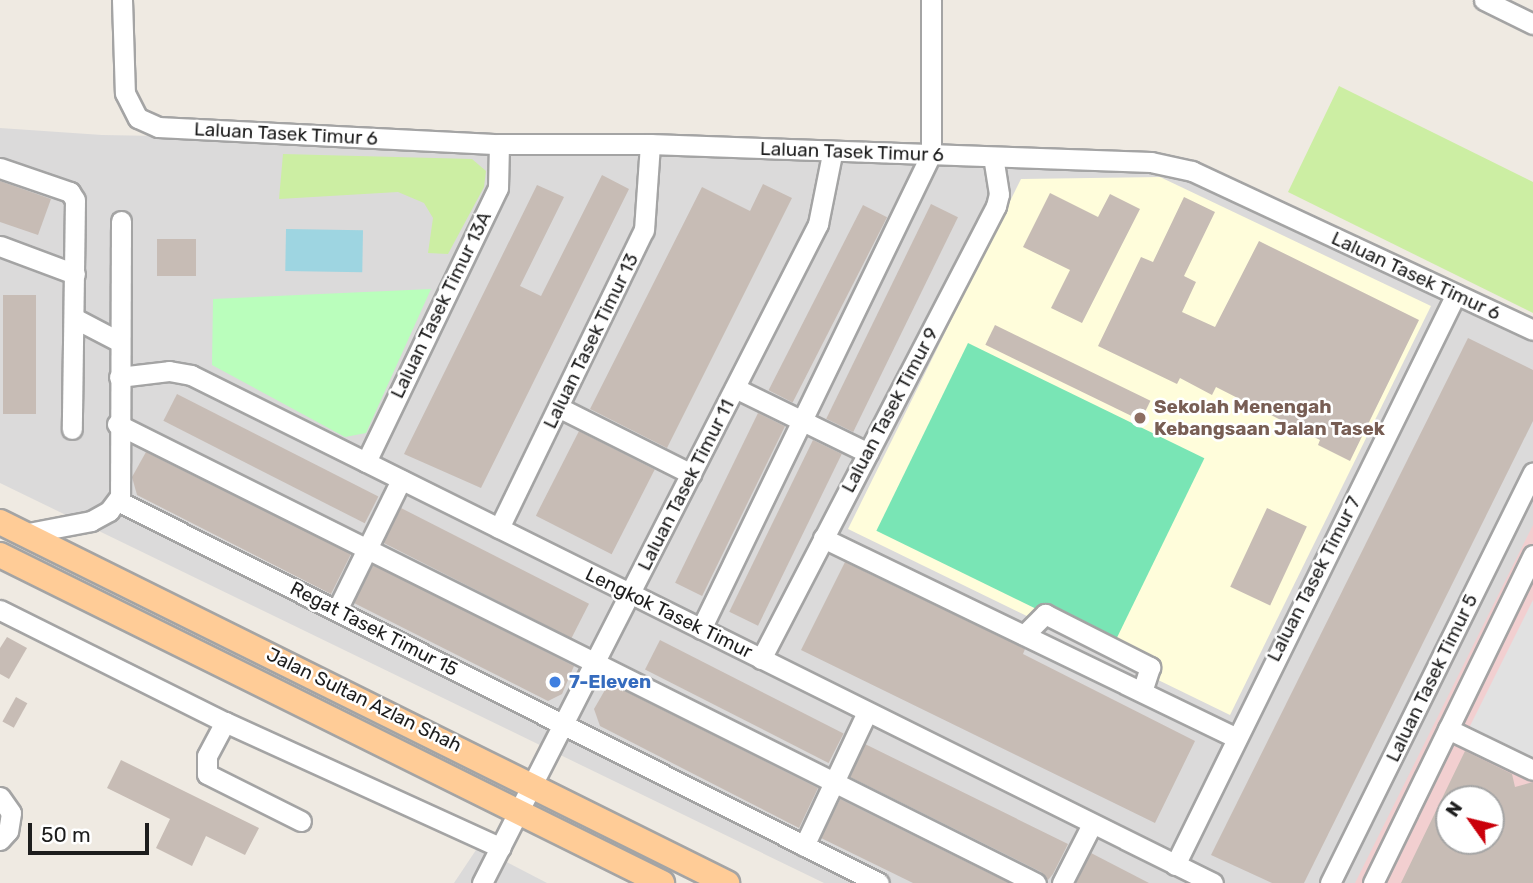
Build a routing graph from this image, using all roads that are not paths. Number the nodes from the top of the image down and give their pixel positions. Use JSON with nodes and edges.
{"nodes":[{"id":1,"x":122,"y":0,"type":"edge"},
{"id":2,"x":931,"y":0,"type":"edge"},
{"id":3,"x":1484,"y":0,"type":"edge"},
{"id":4,"x":1533,"y":24,"type":"edge"},
{"id":5,"x":499,"y":144,"type":"junction"},
{"id":6,"x":650,"y":144,"type":"junction"},
{"id":7,"x":832,"y":154,"type":"junction"},
{"id":8,"x":931,"y":154,"type":"junction"},
{"id":9,"x":993,"y":157,"type":"junction"},
{"id":10,"x":0,"y":168,"type":"edge"},
{"id":11,"x":121,"y":220,"type":"dead end"},
{"id":12,"x":0,"y":246,"type":"edge"},
{"id":13,"x":75,"y":274,"type":"junction"},
{"id":14,"x":1456,"y":294,"type":"junction"},
{"id":15,"x":74,"y":318,"type":"junction"},
{"id":16,"x":1533,"y":330,"type":"edge"},
{"id":17,"x":118,"y":341,"type":"junction"},
{"id":18,"x":119,"y":377,"type":"junction"},
{"id":19,"x":735,"y":388,"type":"junction"},
{"id":20,"x":560,"y":408,"type":"junction"},
{"id":21,"x":806,"y":420,"type":"junction"},
{"id":22,"x":117,"y":424,"type":"junction"},
{"id":23,"x":72,"y":429,"type":"dead end"},
{"id":24,"x":868,"y":453,"type":"junction"},
{"id":25,"x":366,"y":462,"type":"junction"},
{"id":26,"x":1533,"y":472,"type":"edge"},
{"id":27,"x":691,"y":474,"type":"junction"},
{"id":28,"x":401,"y":480,"type":"junction"},
{"id":29,"x":118,"y":499,"type":"junction"},
{"id":30,"x":0,"y":522,"type":"edge"},
{"id":31,"x":499,"y":528,"type":"junction"},
{"id":32,"x":23,"y":534,"type":"junction"},
{"id":33,"x":823,"y":538,"type":"junction"},
{"id":34,"x":366,"y":550,"type":"junction"},
{"id":35,"x":0,"y":555,"type":"edge"},
{"id":36,"x":1533,"y":555,"type":"edge"},
{"id":37,"x":631,"y":594,"type":"junction"},
{"id":38,"x":0,"y":610,"type":"edge"},
{"id":39,"x":337,"y":610,"type":"junction"},
{"id":40,"x":701,"y":629,"type":"junction"},
{"id":41,"x":1024,"y":635,"type":"junction"},
{"id":42,"x":761,"y":659,"type":"junction"},
{"id":43,"x":595,"y":664,"type":"junction"},
{"id":44,"x":1142,"y":692,"type":"junction"},
{"id":45,"x":867,"y":712,"type":"junction"},
{"id":46,"x":225,"y":722,"type":"junction"},
{"id":47,"x":564,"y":726,"type":"junction"},
{"id":48,"x":1448,"y":729,"type":"junction"},
{"id":49,"x":1235,"y":737,"type":"junction"},
{"id":50,"x":1533,"y":770,"type":"edge"},
{"id":51,"x":534,"y":784,"type":"junction"},
{"id":52,"x":835,"y":784,"type":"junction"},
{"id":53,"x":4,"y":810,"type":"edge"},
{"id":54,"x":521,"y":810,"type":"junction"},
{"id":55,"x":301,"y":821,"type":"dead end"},
{"id":56,"x":1092,"y":824,"type":"junction"},
{"id":57,"x":0,"y":840,"type":"edge"},
{"id":58,"x":804,"y":846,"type":"junction"},
{"id":59,"x":501,"y":848,"type":"junction"},
{"id":60,"x":1175,"y":864,"type":"junction"},
{"id":61,"x":482,"y":883,"type":"edge"},
{"id":62,"x":662,"y":883,"type":"edge"},
{"id":63,"x":727,"y":883,"type":"edge"},
{"id":64,"x":879,"y":883,"type":"edge"},
{"id":65,"x":1036,"y":883,"type":"edge"},
{"id":66,"x":1062,"y":883,"type":"edge"},
{"id":67,"x":1213,"y":883,"type":"edge"},
{"id":68,"x":1330,"y":883,"type":"edge"},
{"id":69,"x":1373,"y":883,"type":"edge"}],
"edges":[{"from":1,"to":5,"type":"street","name":"Laluan Tasek Timur 6"},
{"from":2,"to":8,"type":"street"},
{"from":3,"to":4,"type":"street"},
{"from":5,"to":6,"type":"street","name":"Laluan Tasek Timur 6"},
{"from":5,"to":25,"type":"street","name":"Laluan Tasek Timur 13A"},
{"from":6,"to":7,"type":"street","name":"Laluan Tasek Timur 6"},
{"from":6,"to":20,"type":"street","name":"Laluan Tasek Timur 13"},
{"from":7,"to":8,"type":"street","name":"Laluan Tasek Timur 6"},
{"from":7,"to":19,"type":"street","name":"Laluan Tasek Timur 11"},
{"from":8,"to":9,"type":"street","name":"Laluan Tasek Timur 6"},
{"from":8,"to":21,"type":"street"},
{"from":9,"to":14,"type":"street","name":"Laluan Tasek Timur 6"},
{"from":9,"to":24,"type":"street","name":"Laluan Tasek Timur 9"},
{"from":10,"to":13,"type":"street"},
{"from":11,"to":17,"type":"street"},
{"from":12,"to":13,"type":"street"},
{"from":13,"to":15,"type":"street"},
{"from":14,"to":16,"type":"street","name":"Laluan Tasek Timur 6"},
{"from":14,"to":49,"type":"street","name":"Laluan Tasek Timur 7"},
{"from":15,"to":17,"type":"street"},
{"from":15,"to":23,"type":"street"},
{"from":17,"to":18,"type":"street"},
{"from":18,"to":22,"type":"street"},
{"from":18,"to":25,"type":"street","name":"Lengkok Tasek Timur"},
{"from":19,"to":21,"type":"street"},
{"from":19,"to":27,"type":"street","name":"Laluan Tasek Timur 11"},
{"from":20,"to":27,"type":"street"},
{"from":20,"to":31,"type":"street","name":"Laluan Tasek Timur 13"},
{"from":21,"to":24,"type":"street"},
{"from":21,"to":40,"type":"street"},
{"from":22,"to":29,"type":"street"},
{"from":22,"to":34,"type":"street"},
{"from":24,"to":33,"type":"street","name":"Laluan Tasek Timur 9"},
{"from":25,"to":28,"type":"street","name":"Lengkok Tasek Timur"},
{"from":26,"to":68,"type":"street","name":"Laluan Tasek Timur 5"},
{"from":27,"to":37,"type":"street","name":"Laluan Tasek Timur 11"},
{"from":28,"to":31,"type":"street","name":"Lengkok Tasek Timur"},
{"from":28,"to":34,"type":"street"},
{"from":29,"to":32,"type":"street"},
{"from":29,"to":39,"type":"street","name":"Regat Tasek Timur 15"},
{"from":30,"to":32,"type":"main road","name":"Jalan Sultan Azlan Shah"},
{"from":31,"to":37,"type":"street","name":"Lengkok Tasek Timur"},
{"from":32,"to":51,"type":"main road","name":"Jalan Sultan Azlan Shah"},
{"from":33,"to":41,"type":"street"},
{"from":33,"to":42,"type":"street","name":"Laluan Tasek Timur 9"},
{"from":34,"to":39,"type":"street"},
{"from":34,"to":43,"type":"street"},
{"from":35,"to":54,"type":"main road","name":"Jalan Sultan Azlan Shah"},
{"from":36,"to":48,"type":"street"},
{"from":37,"to":40,"type":"street","name":"Lengkok Tasek Timur"},
{"from":37,"to":43,"type":"street","name":"Laluan Tasek Timur 11"},
{"from":38,"to":46,"type":"street"},
{"from":39,"to":47,"type":"street","name":"Regat Tasek Timur 15"},
{"from":40,"to":42,"type":"street","name":"Lengkok Tasek Timur"},
{"from":41,"to":44,"type":"street"},
{"from":41,"to":44,"type":"street"},
{"from":42,"to":45,"type":"street","name":"Lengkok Tasek Timur"},
{"from":43,"to":47,"type":"street","name":"Laluan Tasek Timur 11"},
{"from":43,"to":52,"type":"street"},
{"from":44,"to":49,"type":"street"},
{"from":45,"to":52,"type":"street"},
{"from":45,"to":56,"type":"street","name":"Lengkok Tasek Timur"},
{"from":46,"to":55,"type":"street"},
{"from":46,"to":59,"type":"street"},
{"from":47,"to":51,"type":"street","name":"Laluan Tasek Timur 11"},
{"from":47,"to":58,"type":"street","name":"Regat Tasek Timur 15"},
{"from":48,"to":50,"type":"street"},
{"from":48,"to":69,"type":"street"},
{"from":49,"to":60,"type":"street","name":"Laluan Tasek Timur 7"},
{"from":51,"to":54,"type":"street","name":"Laluan Tasek Timur 11"},
{"from":51,"to":63,"type":"main road","name":"Jalan Sultan Azlan Shah"},
{"from":52,"to":58,"type":"street"},
{"from":52,"to":65,"type":"street"},
{"from":53,"to":57,"type":"street"},
{"from":54,"to":59,"type":"street","name":"Laluan Tasek Timur 11"},
{"from":54,"to":62,"type":"main road","name":"Jalan Sultan Azlan Shah"},
{"from":56,"to":60,"type":"street","name":"Lengkok Tasek Timur"},
{"from":56,"to":66,"type":"street"},
{"from":58,"to":64,"type":"street","name":"Regat Tasek Timur 15"},
{"from":59,"to":61,"type":"street","name":"Laluan Tasek Timur 11"},
{"from":60,"to":67,"type":"street","name":"Lengkok Tasek Timur"}]}
